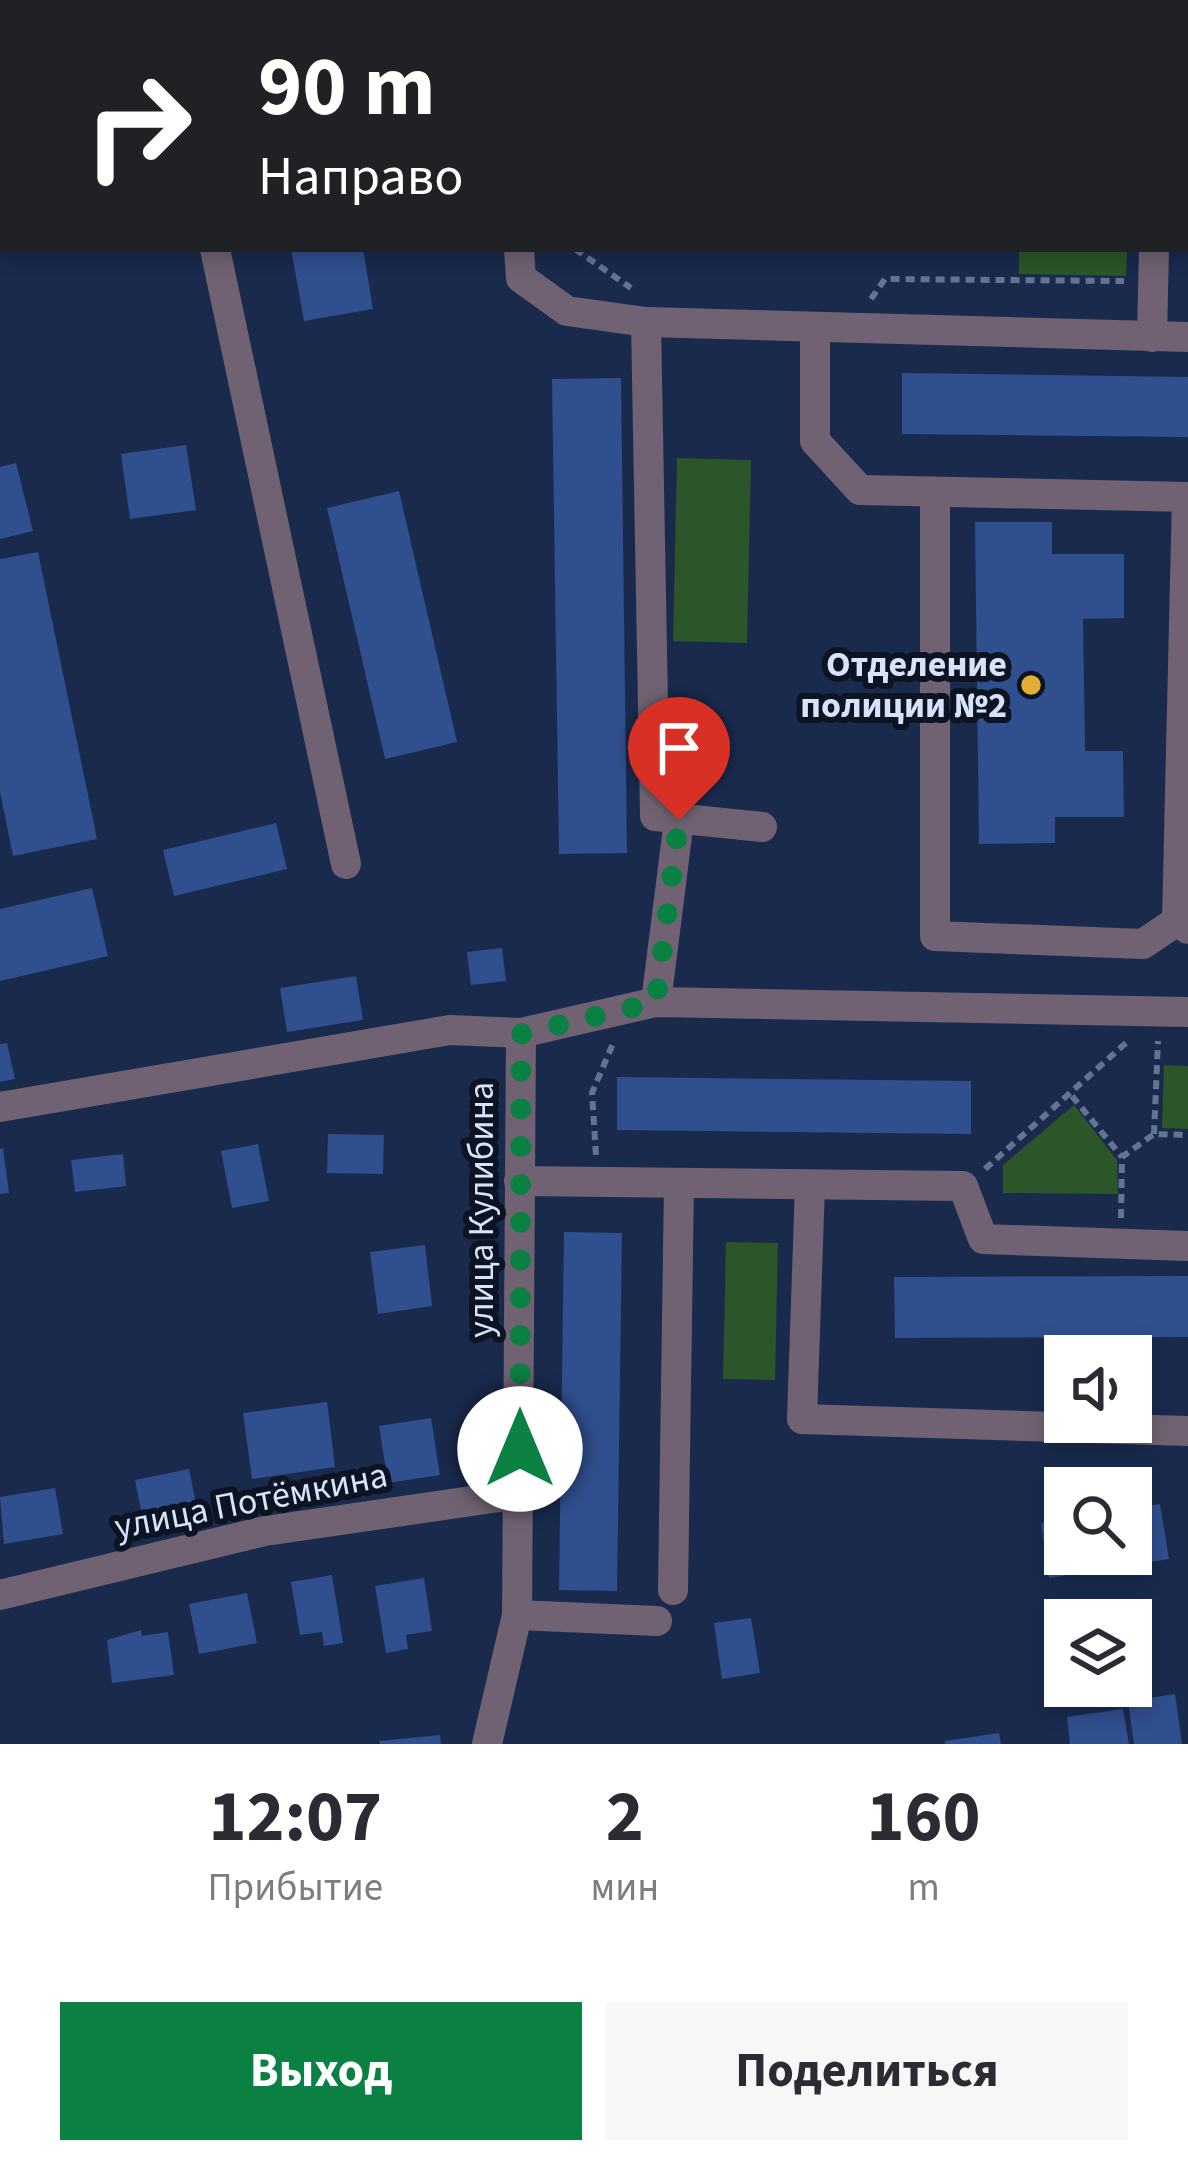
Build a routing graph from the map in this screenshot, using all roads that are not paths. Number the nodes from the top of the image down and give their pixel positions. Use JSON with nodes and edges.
{"nodes":[{"id":1,"x":215,"y":252,"type":"edge"},
{"id":2,"x":1154,"y":252,"type":"edge"},
{"id":3,"x":520,"y":264,"type":"edge"},
{"id":4,"x":642,"y":307,"type":"junction"},
{"id":5,"x":815,"y":327,"type":"junction"},
{"id":6,"x":1151,"y":337,"type":"junction"},
{"id":7,"x":1188,"y":337,"type":"edge"},
{"id":8,"x":935,"y":492,"type":"junction"},
{"id":9,"x":1187,"y":497,"type":"edge"},
{"id":10,"x":679,"y":820,"type":"junction"},
{"id":11,"x":762,"y":827,"type":"dead end"},
{"id":12,"x":346,"y":864,"type":"dead end"},
{"id":13,"x":1183,"y":925,"type":"edge"},
{"id":14,"x":642,"y":1005,"type":"junction"},
{"id":15,"x":1173,"y":1012,"type":"edge"},
{"id":16,"x":521,"y":1034,"type":"junction"},
{"id":17,"x":0,"y":1107,"type":"edge"},
{"id":18,"x":519,"y":1181,"type":"junction"},
{"id":19,"x":679,"y":1184,"type":"junction"},
{"id":20,"x":810,"y":1185,"type":"junction"},
{"id":21,"x":1188,"y":1246,"type":"edge"},
{"id":22,"x":1188,"y":1431,"type":"edge"},
{"id":23,"x":520,"y":1494,"type":"junction"},
{"id":24,"x":673,"y":1590,"type":"dead end"},
{"id":25,"x":0,"y":1595,"type":"edge"},
{"id":26,"x":517,"y":1615,"type":"junction"},
{"id":27,"x":657,"y":1621,"type":"dead end"},
{"id":28,"x":487,"y":1744,"type":"edge"}],
"edges":[{"from":1,"to":12,"type":"street"},
{"from":2,"to":6,"type":"street"},
{"from":3,"to":4,"type":"street"},
{"from":4,"to":5,"type":"street"},
{"from":4,"to":10,"type":"street"},
{"from":5,"to":6,"type":"street"},
{"from":5,"to":8,"type":"street"},
{"from":6,"to":7,"type":"street"},
{"from":8,"to":9,"type":"street"},
{"from":8,"to":13,"type":"street"},
{"from":9,"to":13,"type":"street"},
{"from":10,"to":11,"type":"street"},
{"from":10,"to":14,"type":"street"},
{"from":14,"to":15,"type":"street"},
{"from":14,"to":16,"type":"street"},
{"from":16,"to":17,"type":"street"},
{"from":16,"to":18,"type":"street","name":"улица Кулибина"},
{"from":18,"to":19,"type":"street"},
{"from":18,"to":23,"type":"street","name":"улица Кулибина"},
{"from":19,"to":20,"type":"street"},
{"from":19,"to":24,"type":"street"},
{"from":20,"to":21,"type":"street"},
{"from":20,"to":22,"type":"street"},
{"from":23,"to":25,"type":"street","name":"улица Потёмкина"},
{"from":23,"to":26,"type":"street","name":"улица Кулибина"},
{"from":26,"to":27,"type":"street"},
{"from":26,"to":28,"type":"street","name":"улица Кулибина"}]}
